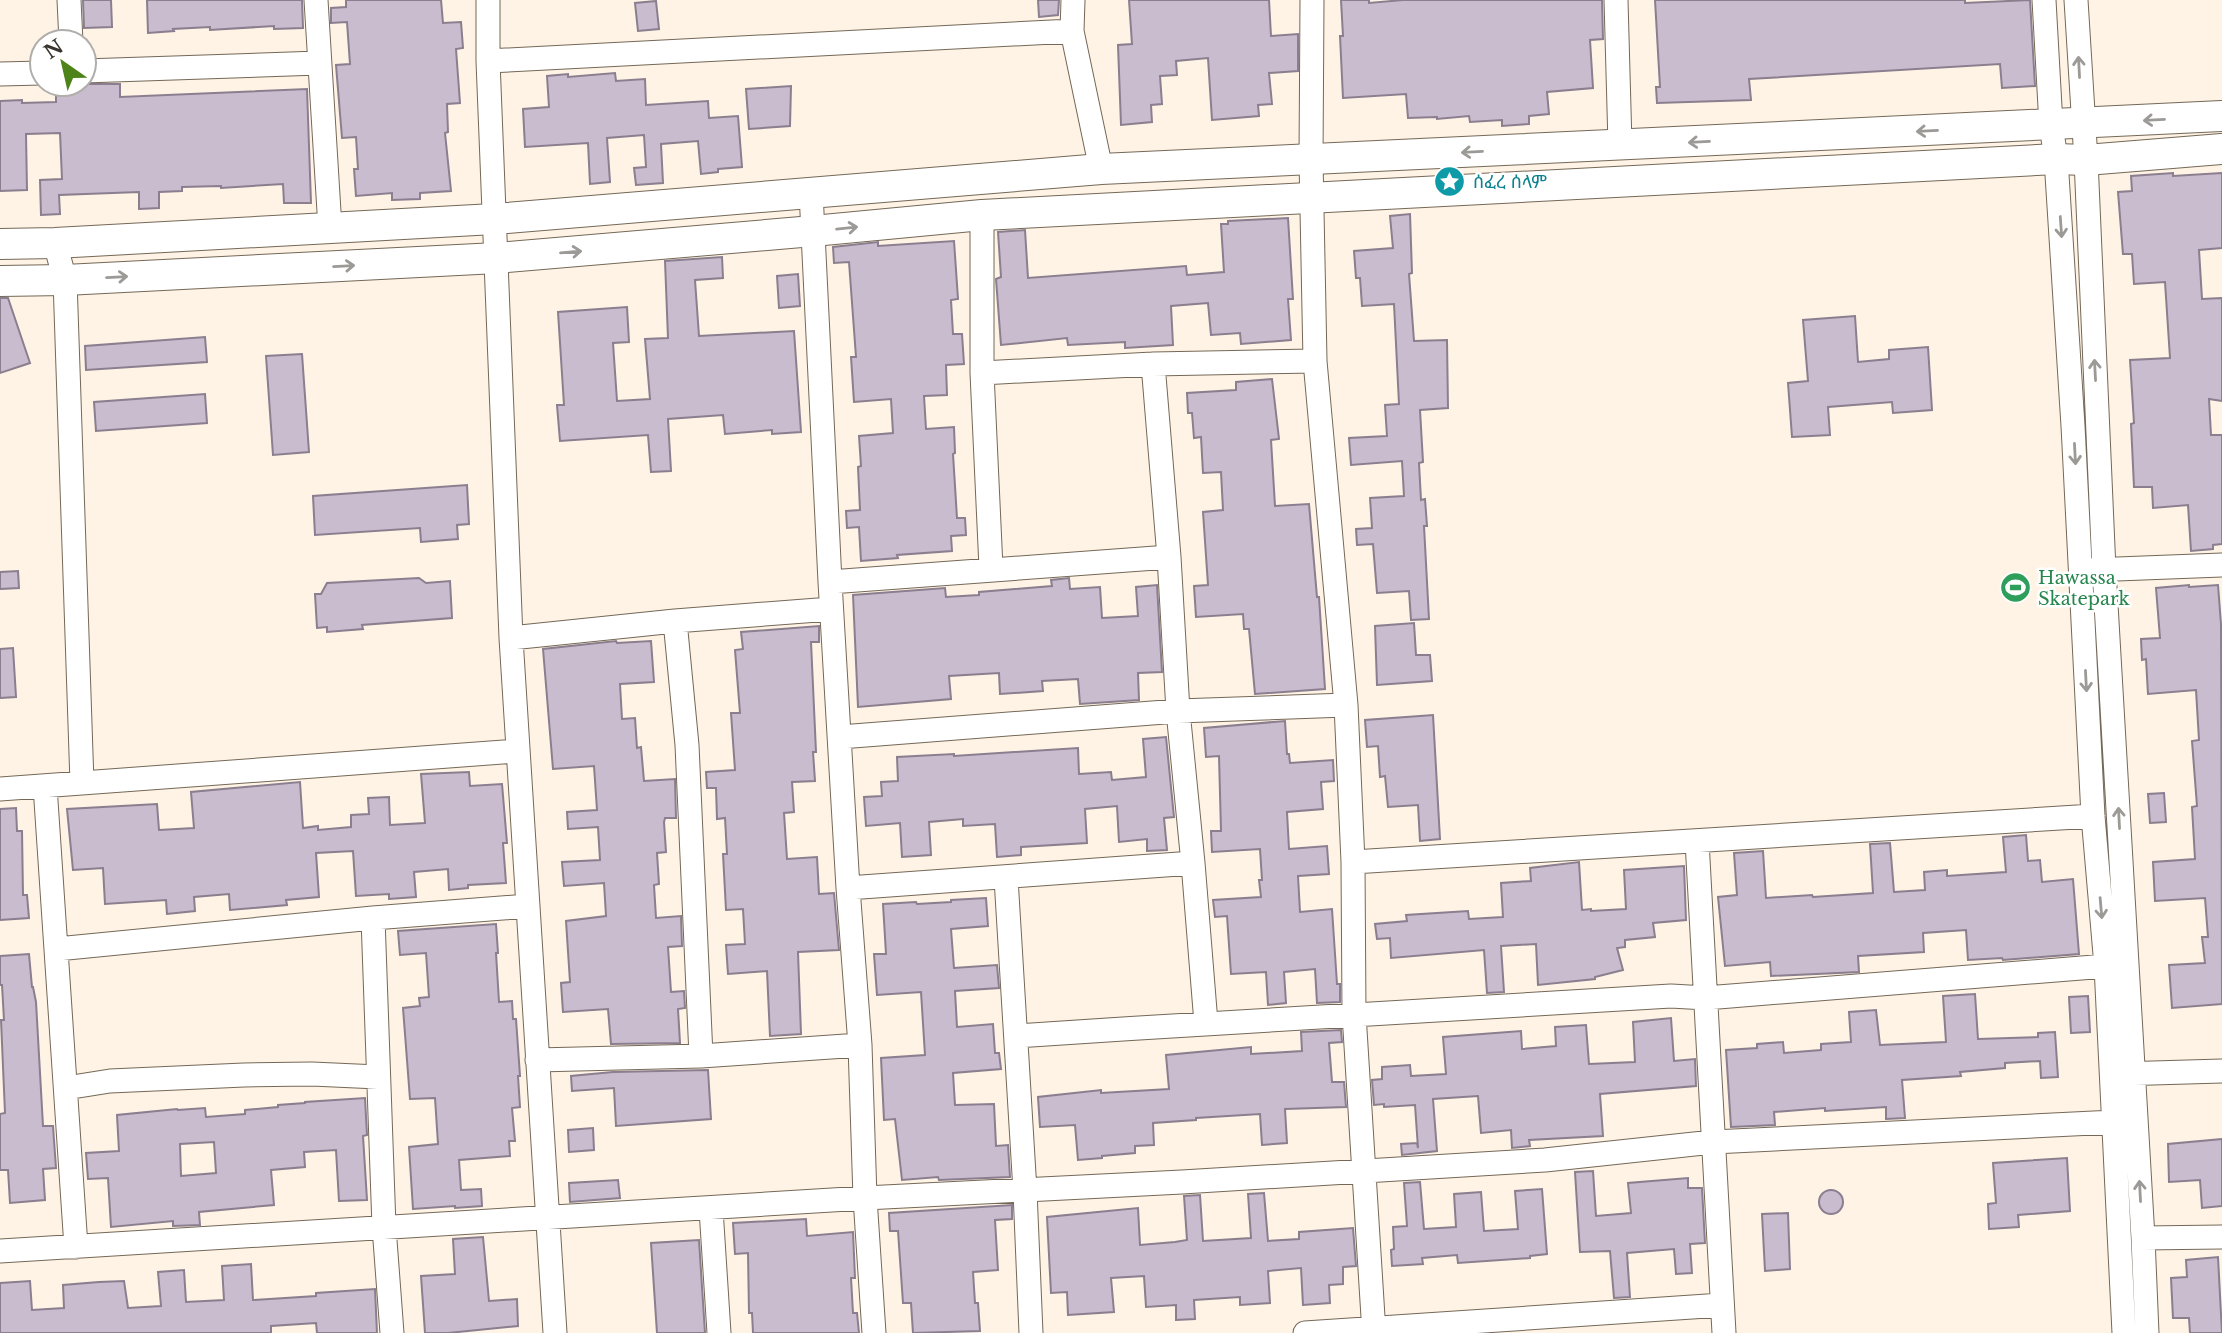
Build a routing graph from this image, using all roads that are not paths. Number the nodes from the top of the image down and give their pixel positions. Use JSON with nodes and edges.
{"nodes":[{"id":1,"x":69,"y":0,"type":"edge"},
{"id":2,"x":316,"y":0,"type":"edge"},
{"id":3,"x":488,"y":0,"type":"edge"},
{"id":4,"x":1073,"y":0,"type":"edge"},
{"id":5,"x":1312,"y":0,"type":"edge"},
{"id":6,"x":1616,"y":0,"type":"edge"},
{"id":7,"x":2044,"y":0,"type":"edge"},
{"id":8,"x":2076,"y":0,"type":"edge"},
{"id":9,"x":70,"y":28,"type":"edge"},
{"id":10,"x":1072,"y":31,"type":"junction"},
{"id":11,"x":488,"y":61,"type":"junction"},
{"id":12,"x":319,"y":63,"type":"junction"},
{"id":13,"x":98,"y":71,"type":"edge"},
{"id":14,"x":28,"y":73,"type":"edge"},
{"id":15,"x":0,"y":74,"type":"edge"},
{"id":16,"x":2222,"y":116,"type":"edge"},
{"id":17,"x":2082,"y":124,"type":"junction"},
{"id":18,"x":2051,"y":125,"type":"junction"},
{"id":19,"x":1620,"y":145,"type":"junction"},
{"id":20,"x":2222,"y":149,"type":"edge"},
{"id":21,"x":2056,"y":159,"type":"junction"},
{"id":22,"x":1311,"y":160,"type":"junction"},
{"id":23,"x":2086,"y":160,"type":"junction"},
{"id":24,"x":1101,"y":169,"type":"junction"},
{"id":25,"x":811,"y":192,"type":"junction"},
{"id":26,"x":1311,"y":197,"type":"junction"},
{"id":27,"x":982,"y":215,"type":"junction"},
{"id":28,"x":495,"y":219,"type":"junction"},
{"id":29,"x":330,"y":228,"type":"junction"},
{"id":30,"x":813,"y":231,"type":"junction"},
{"id":31,"x":55,"y":243,"type":"junction"},
{"id":32,"x":0,"y":244,"type":"edge"},
{"id":33,"x":497,"y":258,"type":"junction"},
{"id":34,"x":65,"y":280,"type":"junction"},
{"id":35,"x":0,"y":281,"type":"edge"},
{"id":36,"x":1315,"y":361,"type":"junction"},
{"id":37,"x":1153,"y":364,"type":"junction"},
{"id":38,"x":982,"y":373,"type":"junction"},
{"id":39,"x":1169,"y":556,"type":"junction"},
{"id":40,"x":2222,"y":565,"type":"edge"},
{"id":41,"x":991,"y":568,"type":"junction"},
{"id":42,"x":2105,"y":570,"type":"junction"},
{"id":43,"x":2081,"y":571,"type":"junction"},
{"id":44,"x":830,"y":582,"type":"junction"},
{"id":45,"x":831,"y":609,"type":"junction"},
{"id":46,"x":675,"y":621,"type":"junction"},
{"id":47,"x":511,"y":638,"type":"junction"},
{"id":48,"x":1346,"y":705,"type":"junction"},
{"id":49,"x":1178,"y":711,"type":"junction"},
{"id":50,"x":839,"y":737,"type":"junction"},
{"id":51,"x":518,"y":751,"type":"junction"},
{"id":52,"x":82,"y":783,"type":"junction"},
{"id":53,"x":45,"y":786,"type":"junction"},
{"id":54,"x":0,"y":789,"type":"edge"},
{"id":55,"x":2093,"y":816,"type":"junction"},
{"id":56,"x":1697,"y":841,"type":"junction"},
{"id":57,"x":1353,"y":862,"type":"junction"},
{"id":58,"x":1193,"y":863,"type":"junction"},
{"id":59,"x":1006,"y":878,"type":"junction"},
{"id":60,"x":848,"y":888,"type":"junction"},
{"id":61,"x":528,"y":906,"type":"junction"},
{"id":62,"x":373,"y":918,"type":"junction"},
{"id":63,"x":57,"y":949,"type":"junction"},
{"id":64,"x":2106,"y":966,"type":"junction"},
{"id":65,"x":1706,"y":998,"type":"junction"},
{"id":66,"x":1354,"y":1014,"type":"junction"},
{"id":67,"x":1206,"y":1023,"type":"junction"},
{"id":68,"x":1016,"y":1036,"type":"junction"},
{"id":69,"x":860,"y":1045,"type":"junction"},
{"id":70,"x":701,"y":1056,"type":"junction"},
{"id":71,"x":537,"y":1060,"type":"junction"},
{"id":72,"x":2222,"y":1070,"type":"edge"},
{"id":73,"x":2122,"y":1074,"type":"junction"},
{"id":74,"x":378,"y":1077,"type":"junction"},
{"id":75,"x":66,"y":1088,"type":"junction"},
{"id":76,"x":2113,"y":1122,"type":"junction"},
{"id":77,"x":1713,"y":1142,"type":"junction"},
{"id":78,"x":1364,"y":1170,"type":"junction"},
{"id":79,"x":1025,"y":1191,"type":"junction"},
{"id":80,"x":865,"y":1198,"type":"junction"},
{"id":81,"x":711,"y":1209,"type":"junction"},
{"id":82,"x":548,"y":1217,"type":"junction"},
{"id":83,"x":384,"y":1227,"type":"junction"},
{"id":84,"x":2222,"y":1237,"type":"edge"},
{"id":85,"x":2143,"y":1238,"type":"junction"},
{"id":86,"x":76,"y":1248,"type":"junction"},
{"id":87,"x":0,"y":1251,"type":"edge"},
{"id":88,"x":1723,"y":1305,"type":"junction"},
{"id":89,"x":1533,"y":1325,"type":"edge"},
{"id":90,"x":1374,"y":1331,"type":"edge"},
{"id":91,"x":392,"y":1333,"type":"edge"},
{"id":92,"x":555,"y":1333,"type":"edge"},
{"id":93,"x":719,"y":1333,"type":"edge"},
{"id":94,"x":874,"y":1333,"type":"edge"},
{"id":95,"x":1031,"y":1333,"type":"edge"},
{"id":96,"x":1305,"y":1333,"type":"edge"},
{"id":97,"x":1724,"y":1333,"type":"edge"},
{"id":98,"x":2124,"y":1333,"type":"edge"},
{"id":99,"x":2147,"y":1333,"type":"edge"}],
"edges":[{"from":1,"to":9,"type":"street"},
{"from":2,"to":12,"type":"street"},
{"from":3,"to":11,"type":"street"},
{"from":4,"to":10,"type":"street"},
{"from":5,"to":22,"type":"street"},
{"from":6,"to":19,"type":"street"},
{"from":7,"to":18,"type":"street"},
{"from":17,"to":8,"type":"street","one_way":true},
{"from":10,"to":11,"type":"street"},
{"from":10,"to":24,"type":"street"},
{"from":11,"to":28,"type":"street"},
{"from":12,"to":13,"type":"street"},
{"from":12,"to":29,"type":"street"},
{"from":14,"to":15,"type":"street"},
{"from":16,"to":17,"type":"main road","one_way":true},
{"from":17,"to":18,"type":"main road"},
{"from":17,"to":23,"type":"street"},
{"from":18,"to":19,"type":"main road","one_way":true},
{"from":18,"to":21,"type":"street"},
{"from":19,"to":22,"type":"main road","one_way":true},
{"from":20,"to":23,"type":"main road"},
{"from":21,"to":23,"type":"main road"},
{"from":21,"to":26,"type":"main road"},
{"from":21,"to":43,"type":"street","one_way":true},
{"from":22,"to":24,"type":"main road"},
{"from":22,"to":26,"type":"street"},
{"from":42,"to":23,"type":"street","one_way":true},
{"from":24,"to":25,"type":"main road"},
{"from":25,"to":28,"type":"main road"},
{"from":25,"to":30,"type":"street"},
{"from":26,"to":27,"type":"main road"},
{"from":26,"to":36,"type":"street"},
{"from":30,"to":27,"type":"main road","one_way":true},
{"from":27,"to":38,"type":"street"},
{"from":28,"to":29,"type":"main road"},
{"from":28,"to":33,"type":"street"},
{"from":29,"to":31,"type":"main road"},
{"from":33,"to":30,"type":"main road","one_way":true},
{"from":30,"to":44,"type":"street"},
{"from":31,"to":32,"type":"main road"},
{"from":31,"to":34,"type":"street"},
{"from":34,"to":33,"type":"main road","one_way":true},
{"from":33,"to":47,"type":"street"},
{"from":34,"to":35,"type":"main road"},
{"from":34,"to":52,"type":"street"},
{"from":36,"to":37,"type":"street"},
{"from":36,"to":48,"type":"street"},
{"from":37,"to":38,"type":"street"},
{"from":37,"to":39,"type":"street"},
{"from":38,"to":41,"type":"street"},
{"from":39,"to":41,"type":"street"},
{"from":39,"to":49,"type":"street"},
{"from":40,"to":42,"type":"street"},
{"from":41,"to":44,"type":"street"},
{"from":42,"to":43,"type":"street"},
{"from":73,"to":42,"type":"street","one_way":true},
{"from":43,"to":55,"type":"street","one_way":true},
{"from":44,"to":45,"type":"street"},
{"from":45,"to":46,"type":"street"},
{"from":45,"to":50,"type":"street"},
{"from":46,"to":47,"type":"street"},
{"from":46,"to":70,"type":"street"},
{"from":47,"to":51,"type":"street"},
{"from":48,"to":49,"type":"street"},
{"from":48,"to":57,"type":"street"},
{"from":49,"to":50,"type":"street"},
{"from":49,"to":58,"type":"street"},
{"from":50,"to":60,"type":"street"},
{"from":51,"to":52,"type":"street"},
{"from":51,"to":61,"type":"street"},
{"from":52,"to":53,"type":"street"},
{"from":53,"to":54,"type":"street"},
{"from":53,"to":63,"type":"street"},
{"from":55,"to":56,"type":"street"},
{"from":55,"to":64,"type":"street","one_way":true},
{"from":56,"to":57,"type":"street"},
{"from":56,"to":65,"type":"street"},
{"from":57,"to":66,"type":"street"},
{"from":58,"to":59,"type":"street"},
{"from":58,"to":67,"type":"street"},
{"from":59,"to":60,"type":"street"},
{"from":59,"to":68,"type":"street"},
{"from":60,"to":69,"type":"street"},
{"from":61,"to":62,"type":"street"},
{"from":61,"to":71,"type":"street"},
{"from":62,"to":63,"type":"street"},
{"from":62,"to":74,"type":"street"},
{"from":63,"to":75,"type":"street"},
{"from":64,"to":65,"type":"street"},
{"from":64,"to":73,"type":"street"},
{"from":65,"to":66,"type":"street"},
{"from":65,"to":77,"type":"street"},
{"from":66,"to":67,"type":"street"},
{"from":66,"to":78,"type":"street"},
{"from":67,"to":68,"type":"street"},
{"from":68,"to":79,"type":"street"},
{"from":69,"to":70,"type":"street"},
{"from":69,"to":80,"type":"street"},
{"from":70,"to":71,"type":"street"},
{"from":71,"to":82,"type":"street"},
{"from":72,"to":73,"type":"street"},
{"from":73,"to":76,"type":"street"},
{"from":85,"to":73,"type":"street","one_way":true},
{"from":74,"to":75,"type":"street"},
{"from":74,"to":83,"type":"street"},
{"from":75,"to":86,"type":"street"},
{"from":76,"to":77,"type":"street"},
{"from":76,"to":98,"type":"street"},
{"from":77,"to":78,"type":"street"},
{"from":77,"to":88,"type":"street"},
{"from":78,"to":79,"type":"street"},
{"from":78,"to":90,"type":"street"},
{"from":79,"to":80,"type":"street"},
{"from":79,"to":95,"type":"street"},
{"from":80,"to":81,"type":"street"},
{"from":80,"to":94,"type":"street"},
{"from":81,"to":82,"type":"street"},
{"from":81,"to":93,"type":"street"},
{"from":82,"to":83,"type":"street"},
{"from":82,"to":92,"type":"street"},
{"from":83,"to":86,"type":"street"},
{"from":83,"to":91,"type":"street"},
{"from":84,"to":85,"type":"street"},
{"from":85,"to":99,"type":"street"},
{"from":86,"to":87,"type":"street"},
{"from":88,"to":89,"type":"street"},
{"from":88,"to":97,"type":"street"},
{"from":89,"to":90,"type":"street"},
{"from":90,"to":96,"type":"street"}]}
